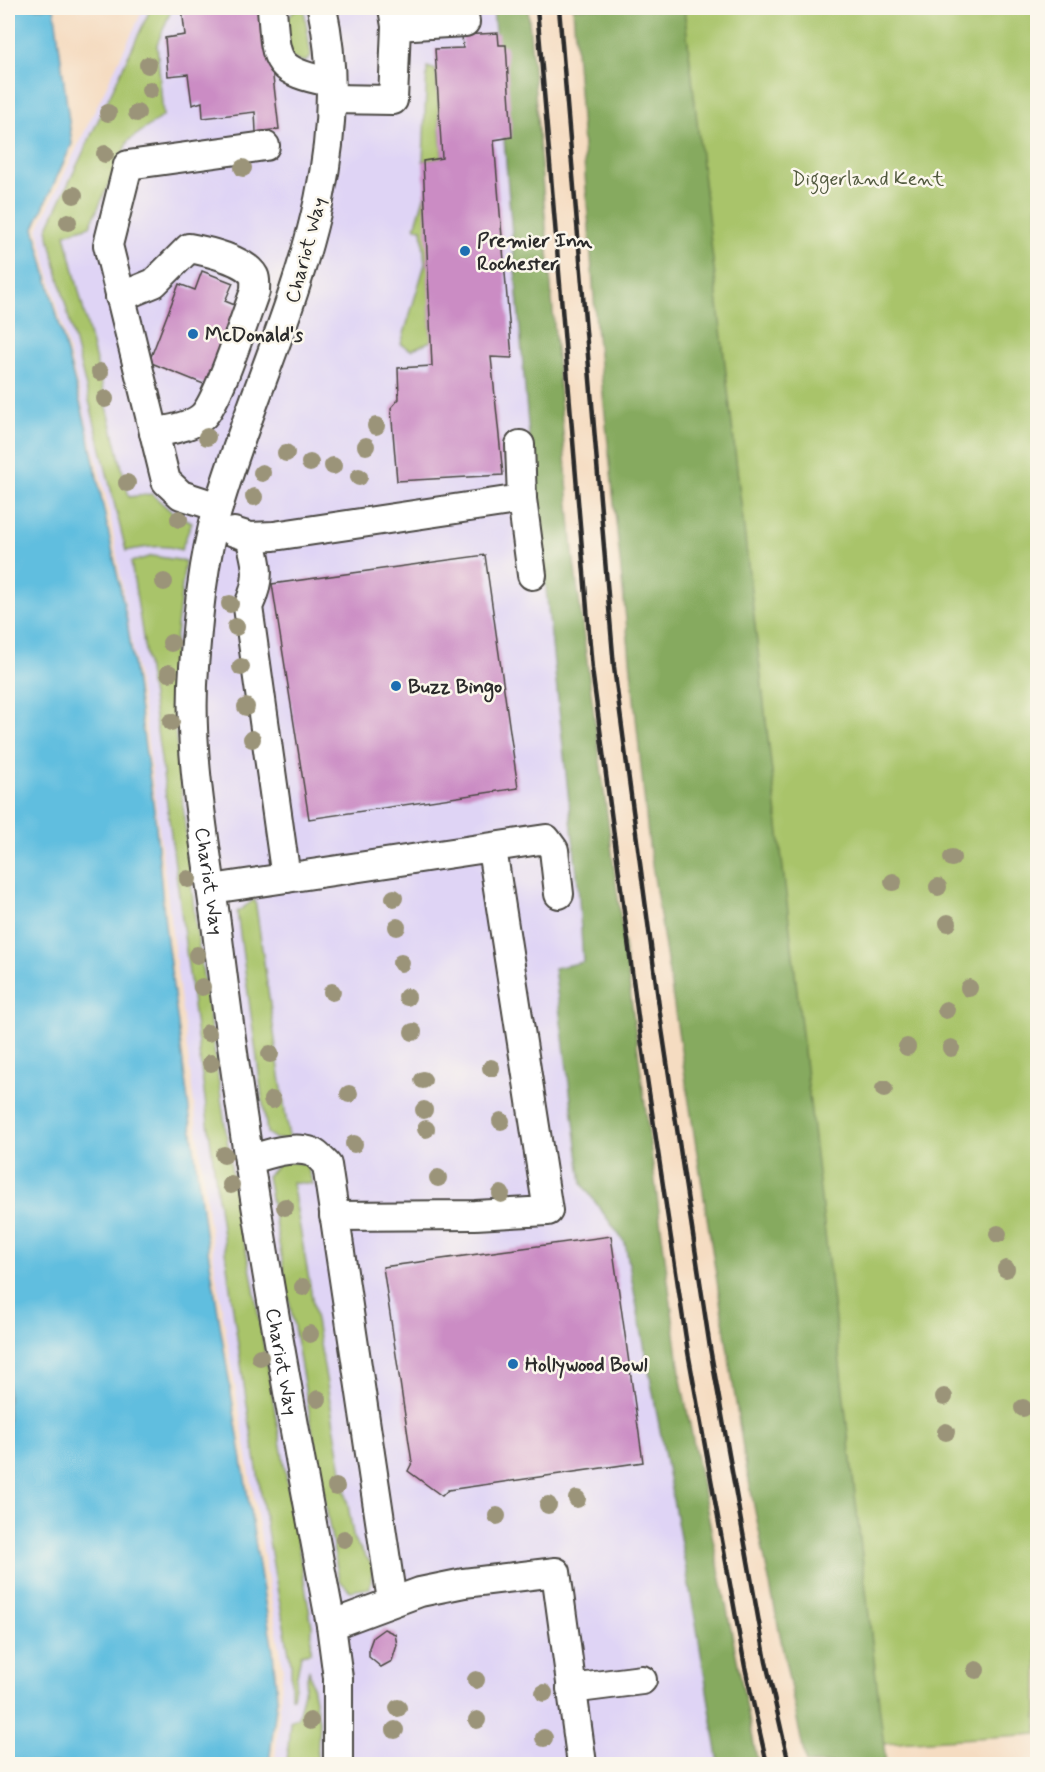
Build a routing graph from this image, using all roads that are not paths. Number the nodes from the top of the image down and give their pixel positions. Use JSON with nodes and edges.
{"nodes":[{"id":1,"x":272,"y":8,"type":"edge"},
{"id":2,"x":322,"y":8,"type":"edge"},
{"id":3,"x":464,"y":8,"type":"edge"},
{"id":4,"x":394,"y":17,"type":"edge"},
{"id":5,"x":330,"y":90,"type":"junction"},
{"id":6,"x":265,"y":146,"type":"dead end"},
{"id":7,"x":120,"y":297,"type":"junction"},
{"id":8,"x":154,"y":433,"type":"junction"},
{"id":9,"x":520,"y":445,"type":"dead end"},
{"id":10,"x":522,"y":499,"type":"junction"},
{"id":11,"x":216,"y":516,"type":"junction"},
{"id":12,"x":250,"y":537,"type":"junction"},
{"id":13,"x":532,"y":575,"type":"dead end"},
{"id":14,"x":492,"y":849,"type":"junction"},
{"id":15,"x":286,"y":878,"type":"junction"},
{"id":16,"x":212,"y":889,"type":"junction"},
{"id":17,"x":559,"y":894,"type":"dead end"},
{"id":18,"x":249,"y":1160,"type":"junction"},
{"id":19,"x":334,"y":1216,"type":"junction"},
{"id":20,"x":392,"y":1602,"type":"junction"},
{"id":21,"x":332,"y":1625,"type":"junction"},
{"id":22,"x":642,"y":1680,"type":"dead end"},
{"id":23,"x":571,"y":1689,"type":"junction"},
{"id":24,"x":338,"y":1764,"type":"edge"},
{"id":25,"x":582,"y":1764,"type":"edge"}],
"edges":[{"from":1,"to":5,"type":"street"},
{"from":2,"to":5,"type":"street","name":"Chariot Way"},
{"from":3,"to":4,"type":"street"},
{"from":4,"to":5,"type":"street"},
{"from":5,"to":11,"type":"street","name":"Chariot Way"},
{"from":6,"to":7,"type":"street"},
{"from":7,"to":8,"type":"street"},
{"from":7,"to":8,"type":"street"},
{"from":8,"to":11,"type":"street"},
{"from":9,"to":10,"type":"street"},
{"from":10,"to":12,"type":"street"},
{"from":10,"to":13,"type":"street"},
{"from":11,"to":12,"type":"street"},
{"from":11,"to":16,"type":"street","name":"Chariot Way"},
{"from":12,"to":15,"type":"street"},
{"from":14,"to":15,"type":"street"},
{"from":14,"to":17,"type":"street"},
{"from":14,"to":19,"type":"street"},
{"from":15,"to":16,"type":"street"},
{"from":16,"to":18,"type":"street","name":"Chariot Way"},
{"from":18,"to":19,"type":"street"},
{"from":18,"to":21,"type":"street","name":"Chariot Way"},
{"from":19,"to":20,"type":"street"},
{"from":20,"to":21,"type":"street"},
{"from":20,"to":23,"type":"street"},
{"from":21,"to":24,"type":"street","name":"Chariot Way"},
{"from":22,"to":23,"type":"street"},
{"from":23,"to":25,"type":"street"}]}
